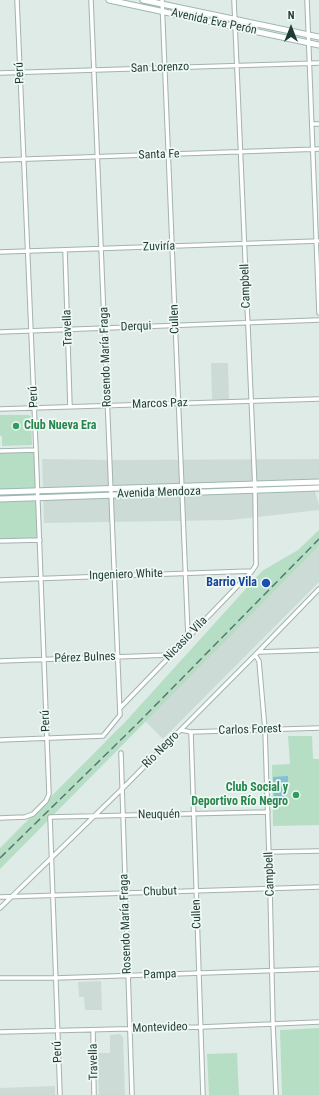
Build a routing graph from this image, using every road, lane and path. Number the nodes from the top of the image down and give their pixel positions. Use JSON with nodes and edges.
{"nodes":[{"id":1,"x":17,"y":0,"type":"edge"},
{"id":2,"x":91,"y":0,"type":"edge"},
{"id":3,"x":109,"y":0,"type":"edge"},
{"id":4,"x":143,"y":0,"type":"edge"},
{"id":5,"x":234,"y":0,"type":"edge"},
{"id":6,"x":307,"y":0,"type":"edge"},
{"id":7,"x":162,"y":2,"type":"edge"},
{"id":8,"x":162,"y":11,"type":"junction"},
{"id":9,"x":235,"y":19,"type":"junction"},
{"id":10,"x":236,"y":27,"type":"junction"},
{"id":11,"x":309,"y":35,"type":"junction"},
{"id":12,"x":319,"y":37,"type":"edge"},
{"id":13,"x":309,"y":42,"type":"junction"},
{"id":14,"x":319,"y":44,"type":"edge"},
{"id":15,"x":310,"y":63,"type":"junction"},
{"id":16,"x":319,"y":63,"type":"edge"},
{"id":17,"x":237,"y":65,"type":"junction"},
{"id":18,"x":165,"y":68,"type":"junction"},
{"id":19,"x":94,"y":70,"type":"junction"},
{"id":20,"x":20,"y":72,"type":"junction"},
{"id":21,"x":0,"y":73,"type":"edge"},
{"id":22,"x":312,"y":124,"type":"junction"},
{"id":23,"x":319,"y":124,"type":"edge"},
{"id":24,"x":319,"y":149,"type":"edge"},
{"id":25,"x":313,"y":150,"type":"junction"},
{"id":26,"x":241,"y":152,"type":"junction"},
{"id":27,"x":168,"y":154,"type":"junction"},
{"id":28,"x":98,"y":157,"type":"junction"},
{"id":29,"x":24,"y":159,"type":"junction"},
{"id":30,"x":0,"y":160,"type":"edge"},
{"id":31,"x":318,"y":241,"type":"edge"},
{"id":32,"x":244,"y":244,"type":"junction"},
{"id":33,"x":172,"y":246,"type":"junction"},
{"id":34,"x":101,"y":249,"type":"junction"},
{"id":35,"x":65,"y":250,"type":"junction"},
{"id":36,"x":28,"y":251,"type":"junction"},
{"id":37,"x":0,"y":252,"type":"edge"},
{"id":38,"x":319,"y":313,"type":"edge"},
{"id":39,"x":319,"y":320,"type":"edge"},
{"id":40,"x":248,"y":323,"type":"junction"},
{"id":41,"x":175,"y":326,"type":"junction"},
{"id":42,"x":104,"y":328,"type":"junction"},
{"id":43,"x":68,"y":330,"type":"junction"},
{"id":44,"x":31,"y":331,"type":"junction"},
{"id":45,"x":0,"y":332,"type":"edge"},
{"id":46,"x":319,"y":399,"type":"edge"},
{"id":47,"x":251,"y":401,"type":"junction"},
{"id":48,"x":178,"y":403,"type":"junction"},
{"id":49,"x":108,"y":406,"type":"junction"},
{"id":50,"x":70,"y":407,"type":"junction"},
{"id":51,"x":34,"y":408,"type":"junction"},
{"id":52,"x":0,"y":409,"type":"edge"},
{"id":53,"x":36,"y":450,"type":"junction"},
{"id":54,"x":0,"y":451,"type":"edge"},
{"id":55,"x":319,"y":482,"type":"edge"},
{"id":56,"x":255,"y":487,"type":"junction"},
{"id":57,"x":319,"y":488,"type":"edge"},
{"id":58,"x":181,"y":490,"type":"junction"},
{"id":59,"x":0,"y":492,"type":"edge"},
{"id":60,"x":111,"y":492,"type":"junction"},
{"id":61,"x":38,"y":494,"type":"junction"},
{"id":62,"x":0,"y":499,"type":"edge"},
{"id":63,"x":40,"y":540,"type":"junction"},
{"id":64,"x":0,"y":541,"type":"edge"},
{"id":65,"x":252,"y":571,"type":"junction"},
{"id":66,"x":186,"y":573,"type":"junction"},
{"id":67,"x":114,"y":576,"type":"junction"},
{"id":68,"x":41,"y":578,"type":"junction"},
{"id":69,"x":0,"y":580,"type":"edge"},
{"id":70,"x":319,"y":589,"type":"edge"},
{"id":71,"x":188,"y":637,"type":"junction"},
{"id":72,"x":319,"y":650,"type":"edge"},
{"id":73,"x":257,"y":653,"type":"junction"},
{"id":74,"x":170,"y":655,"type":"junction"},
{"id":75,"x":117,"y":657,"type":"junction"},
{"id":76,"x":44,"y":659,"type":"junction"},
{"id":77,"x":0,"y":661,"type":"edge"},
{"id":78,"x":120,"y":708,"type":"junction"},
{"id":79,"x":319,"y":728,"type":"edge"},
{"id":80,"x":181,"y":730,"type":"junction"},
{"id":81,"x":265,"y":730,"type":"junction"},
{"id":82,"x":192,"y":732,"type":"junction"},
{"id":83,"x":47,"y":738,"type":"junction"},
{"id":84,"x":0,"y":740,"type":"edge"},
{"id":85,"x":121,"y":752,"type":"dead end"},
{"id":86,"x":123,"y":788,"type":"junction"},
{"id":87,"x":268,"y":812,"type":"junction"},
{"id":88,"x":194,"y":814,"type":"junction"},
{"id":89,"x":123,"y":816,"type":"junction"},
{"id":90,"x":50,"y":817,"type":"joint"},
{"id":91,"x":94,"y":817,"type":"junction"},
{"id":92,"x":0,"y":818,"type":"edge"},
{"id":93,"x":319,"y":851,"type":"edge"},
{"id":94,"x":269,"y":852,"type":"junction"},
{"id":95,"x":51,"y":859,"type":"junction"},
{"id":96,"x":319,"y":886,"type":"edge"},
{"id":97,"x":270,"y":888,"type":"junction"},
{"id":98,"x":197,"y":890,"type":"junction"},
{"id":99,"x":126,"y":892,"type":"junction"},
{"id":100,"x":53,"y":895,"type":"junction"},
{"id":101,"x":0,"y":896,"type":"edge"},
{"id":102,"x":12,"y":896,"type":"junction"},
{"id":103,"x":0,"y":908,"type":"edge"},
{"id":104,"x":319,"y":969,"type":"edge"},
{"id":105,"x":272,"y":970,"type":"junction"},
{"id":106,"x":199,"y":973,"type":"junction"},
{"id":107,"x":128,"y":976,"type":"junction"},
{"id":108,"x":0,"y":978,"type":"edge"},
{"id":109,"x":56,"y":978,"type":"junction"},
{"id":110,"x":319,"y":1022,"type":"edge"},
{"id":111,"x":273,"y":1024,"type":"junction"},
{"id":112,"x":201,"y":1027,"type":"junction"},
{"id":113,"x":130,"y":1028,"type":"junction"},
{"id":114,"x":58,"y":1030,"type":"junction"},
{"id":115,"x":93,"y":1030,"type":"junction"},
{"id":116,"x":0,"y":1032,"type":"edge"},
{"id":117,"x":60,"y":1095,"type":"edge"},
{"id":118,"x":94,"y":1095,"type":"edge"},
{"id":119,"x":132,"y":1095,"type":"edge"},
{"id":120,"x":203,"y":1095,"type":"edge"},
{"id":121,"x":276,"y":1095,"type":"edge"}],
"edges":[{"from":1,"to":20,"type":"street","name":"Perú"},
{"from":2,"to":19,"type":"street","name":"Rosendo María Fraga"},
{"from":3,"to":8,"type":"main road","name":"Avenida Eva Perón"},
{"from":4,"to":7,"type":"main road","name":"Avenida Eva Perón"},
{"from":5,"to":9,"type":"street","name":"Campbell"},
{"from":6,"to":11,"type":"street"},
{"from":7,"to":8,"type":"street","name":"Cullen"},
{"from":7,"to":9,"type":"main road","name":"Avenida Eva Perón"},
{"from":8,"to":10,"type":"main road","name":"Avenida Eva Perón"},
{"from":8,"to":18,"type":"street","name":"Cullen"},
{"from":9,"to":10,"type":"street","name":"Campbell"},
{"from":9,"to":11,"type":"main road","name":"Avenida Eva Perón"},
{"from":10,"to":13,"type":"main road","name":"Avenida Eva Perón"},
{"from":10,"to":17,"type":"street","name":"Campbell"},
{"from":11,"to":12,"type":"main road","name":"Avenida Eva Perón"},
{"from":11,"to":13,"type":"street"},
{"from":13,"to":14,"type":"main road","name":"Avenida Eva Perón"},
{"from":13,"to":15,"type":"street"},
{"from":15,"to":16,"type":"street","name":"San Lorenzo"},
{"from":15,"to":17,"type":"street","name":"San Lorenzo"},
{"from":15,"to":22,"type":"street"},
{"from":17,"to":18,"type":"street","name":"San Lorenzo"},
{"from":17,"to":26,"type":"street","name":"Campbell"},
{"from":18,"to":19,"type":"street","name":"San Lorenzo"},
{"from":18,"to":27,"type":"street","name":"Cullen"},
{"from":19,"to":20,"type":"street","name":"San Lorenzo"},
{"from":19,"to":28,"type":"street","name":"Rosendo María Fraga"},
{"from":20,"to":21,"type":"street","name":"San Lorenzo"},
{"from":20,"to":29,"type":"street","name":"Perú"},
{"from":22,"to":23,"type":"street"},
{"from":22,"to":25,"type":"street"},
{"from":24,"to":25,"type":"street","name":"Santa Fe"},
{"from":25,"to":26,"type":"street","name":"Santa Fe"},
{"from":25,"to":31,"type":"street"},
{"from":26,"to":27,"type":"street","name":"Santa Fe"},
{"from":26,"to":32,"type":"street","name":"Campbell"},
{"from":27,"to":28,"type":"street","name":"Santa Fe"},
{"from":27,"to":33,"type":"street","name":"Cullen"},
{"from":28,"to":29,"type":"street","name":"Santa Fe"},
{"from":28,"to":34,"type":"street","name":"Rosendo María Fraga"},
{"from":29,"to":30,"type":"street","name":"Santa Fe"},
{"from":29,"to":36,"type":"street","name":"Perú"},
{"from":31,"to":32,"type":"street","name":"Zuviría"},
{"from":31,"to":38,"type":"street"},
{"from":32,"to":33,"type":"street","name":"Zuviría"},
{"from":32,"to":40,"type":"street","name":"Campbell"},
{"from":33,"to":34,"type":"street","name":"Zuviría"},
{"from":33,"to":41,"type":"street","name":"Cullen"},
{"from":34,"to":35,"type":"street","name":"Zuviría"},
{"from":34,"to":42,"type":"street","name":"Rosendo María Fraga"},
{"from":35,"to":36,"type":"street","name":"Zuviría"},
{"from":35,"to":43,"type":"street","name":"Travella"},
{"from":36,"to":37,"type":"street","name":"Zuviría"},
{"from":36,"to":44,"type":"street","name":"Perú"},
{"from":39,"to":40,"type":"street","name":"Derqui"},
{"from":40,"to":41,"type":"street","name":"Derqui"},
{"from":40,"to":47,"type":"street","name":"Campbell"},
{"from":41,"to":42,"type":"street","name":"Derqui"},
{"from":41,"to":48,"type":"street","name":"Cullen"},
{"from":42,"to":43,"type":"street","name":"Derqui"},
{"from":42,"to":49,"type":"street","name":"Rosendo María Fraga"},
{"from":43,"to":44,"type":"street","name":"Derqui"},
{"from":43,"to":50,"type":"street","name":"Travella"},
{"from":44,"to":45,"type":"street","name":"Derqui"},
{"from":44,"to":51,"type":"street","name":"Perú"},
{"from":46,"to":47,"type":"street","name":"Marcos Paz"},
{"from":47,"to":48,"type":"street","name":"Marcos Paz"},
{"from":47,"to":56,"type":"street","name":"Campbell"},
{"from":48,"to":49,"type":"street","name":"Marcos Paz"},
{"from":48,"to":58,"type":"street","name":"Cullen"},
{"from":49,"to":50,"type":"street","name":"Marcos Paz"},
{"from":49,"to":60,"type":"street","name":"Rosendo María Fraga"},
{"from":50,"to":51,"type":"street","name":"Marcos Paz"},
{"from":51,"to":52,"type":"street","name":"Marcos Paz"},
{"from":51,"to":53,"type":"street","name":"Perú"},
{"from":53,"to":54,"type":"street"},
{"from":53,"to":61,"type":"street","name":"Perú"},
{"from":55,"to":56,"type":"main road","name":"Avenida Mendoza"},
{"from":56,"to":57,"type":"main road","name":"Avenida Mendoza"},
{"from":56,"to":58,"type":"main road","name":"Avenida Mendoza"},
{"from":56,"to":65,"type":"street","name":"Campbell"},
{"from":58,"to":60,"type":"main road","name":"Avenida Mendoza"},
{"from":58,"to":66,"type":"street","name":"Cullen"},
{"from":59,"to":61,"type":"main road","name":"Avenida Mendoza"},
{"from":60,"to":61,"type":"main road","name":"Avenida Mendoza"},
{"from":60,"to":67,"type":"street","name":"Rosendo María Fraga"},
{"from":61,"to":62,"type":"main road","name":"Avenida Mendoza"},
{"from":61,"to":63,"type":"street","name":"Perú"},
{"from":63,"to":64,"type":"street"},
{"from":63,"to":68,"type":"street","name":"Perú"},
{"from":65,"to":66,"type":"street","name":"Ingeniero White"},
{"from":65,"to":71,"type":"street","name":"Nicasio Vila"},
{"from":66,"to":67,"type":"street","name":"Ingeniero White"},
{"from":66,"to":71,"type":"street","name":"Cullen"},
{"from":67,"to":68,"type":"street","name":"Ingeniero White"},
{"from":67,"to":75,"type":"street","name":"Rosendo María Fraga"},
{"from":68,"to":69,"type":"street","name":"Ingeniero White"},
{"from":68,"to":76,"type":"street","name":"Perú"},
{"from":70,"to":73,"type":"street","name":"Río Negro"},
{"from":71,"to":74,"type":"street","name":"Nicasio Vila"},
{"from":72,"to":73,"type":"street"},
{"from":73,"to":80,"type":"street","name":"Río Negro"},
{"from":73,"to":81,"type":"street","name":"Campbell"},
{"from":74,"to":75,"type":"street","name":"Pérez Bulnes"},
{"from":74,"to":78,"type":"street","name":"Nicasio Vila"},
{"from":75,"to":76,"type":"street","name":"Pérez Bulnes"},
{"from":75,"to":78,"type":"street","name":"Rosendo María Fraga"},
{"from":76,"to":77,"type":"street","name":"Pérez Bulnes"},
{"from":76,"to":83,"type":"street","name":"Perú"},
{"from":78,"to":83,"type":"street","name":"Rosendo María Fraga"},
{"from":79,"to":81,"type":"street","name":"Carlos Forest"},
{"from":80,"to":82,"type":"street","name":"Carlos Forest"},
{"from":80,"to":86,"type":"street","name":"Río Negro"},
{"from":81,"to":82,"type":"street","name":"Carlos Forest"},
{"from":81,"to":87,"type":"street","name":"Campbell"},
{"from":82,"to":88,"type":"street","name":"Cullen"},
{"from":83,"to":84,"type":"street"},
{"from":83,"to":92,"type":"street","name":"Perú"},
{"from":85,"to":86,"type":"street","name":"Rosendo María Fraga"},
{"from":86,"to":89,"type":"street","name":"Rosendo María Fraga"},
{"from":86,"to":91,"type":"street","name":"Río Negro"},
{"from":87,"to":88,"type":"street","name":"Neuquén"},
{"from":87,"to":94,"type":"street","name":"Campbell"},
{"from":88,"to":89,"type":"street","name":"Neuquén"},
{"from":88,"to":98,"type":"street","name":"Cullen"},
{"from":89,"to":91,"type":"street","name":"Neuquén"},
{"from":89,"to":99,"type":"street","name":"Rosendo María Fraga"},
{"from":90,"to":91,"type":"street","name":"Neuquén"},
{"from":90,"to":95,"type":"street","name":"Perú"},
{"from":91,"to":95,"type":"street","name":"Río Negro"},
{"from":93,"to":94,"type":"street"},
{"from":94,"to":97,"type":"street","name":"Campbell"},
{"from":95,"to":100,"type":"street","name":"Perú"},
{"from":95,"to":102,"type":"street","name":"Río Negro"},
{"from":96,"to":97,"type":"street","name":"Chubut"},
{"from":97,"to":98,"type":"street","name":"Chubut"},
{"from":97,"to":105,"type":"street","name":"Campbell"},
{"from":98,"to":99,"type":"street","name":"Chubut"},
{"from":98,"to":106,"type":"street","name":"Cullen"},
{"from":99,"to":100,"type":"street","name":"Chubut"},
{"from":99,"to":107,"type":"street","name":"Rosendo María Fraga"},
{"from":100,"to":102,"type":"street","name":"Chubut"},
{"from":100,"to":109,"type":"street","name":"Perú"},
{"from":101,"to":102,"type":"street","name":"Chubut"},
{"from":102,"to":103,"type":"street","name":"Río Negro"},
{"from":104,"to":105,"type":"street","name":"Pampa"},
{"from":105,"to":106,"type":"street","name":"Pampa"},
{"from":105,"to":111,"type":"street","name":"Campbell"},
{"from":106,"to":107,"type":"street","name":"Pampa"},
{"from":106,"to":112,"type":"street","name":"Cullen"},
{"from":107,"to":109,"type":"street","name":"Pampa"},
{"from":107,"to":113,"type":"street","name":"Rosendo María Fraga"},
{"from":108,"to":109,"type":"street","name":"Pampa"},
{"from":109,"to":114,"type":"street","name":"Perú"},
{"from":110,"to":111,"type":"street","name":"Montevideo"},
{"from":111,"to":112,"type":"street","name":"Montevideo"},
{"from":111,"to":121,"type":"street","name":"Campbell"},
{"from":112,"to":113,"type":"street","name":"Montevideo"},
{"from":112,"to":120,"type":"street","name":"Cullen"},
{"from":113,"to":115,"type":"street","name":"Montevideo"},
{"from":113,"to":119,"type":"street","name":"Rosendo María Fraga"},
{"from":114,"to":115,"type":"street","name":"Montevideo"},
{"from":114,"to":116,"type":"street","name":"Montevideo"},
{"from":114,"to":117,"type":"street","name":"Perú"},
{"from":115,"to":118,"type":"street","name":"Travella"}]}
